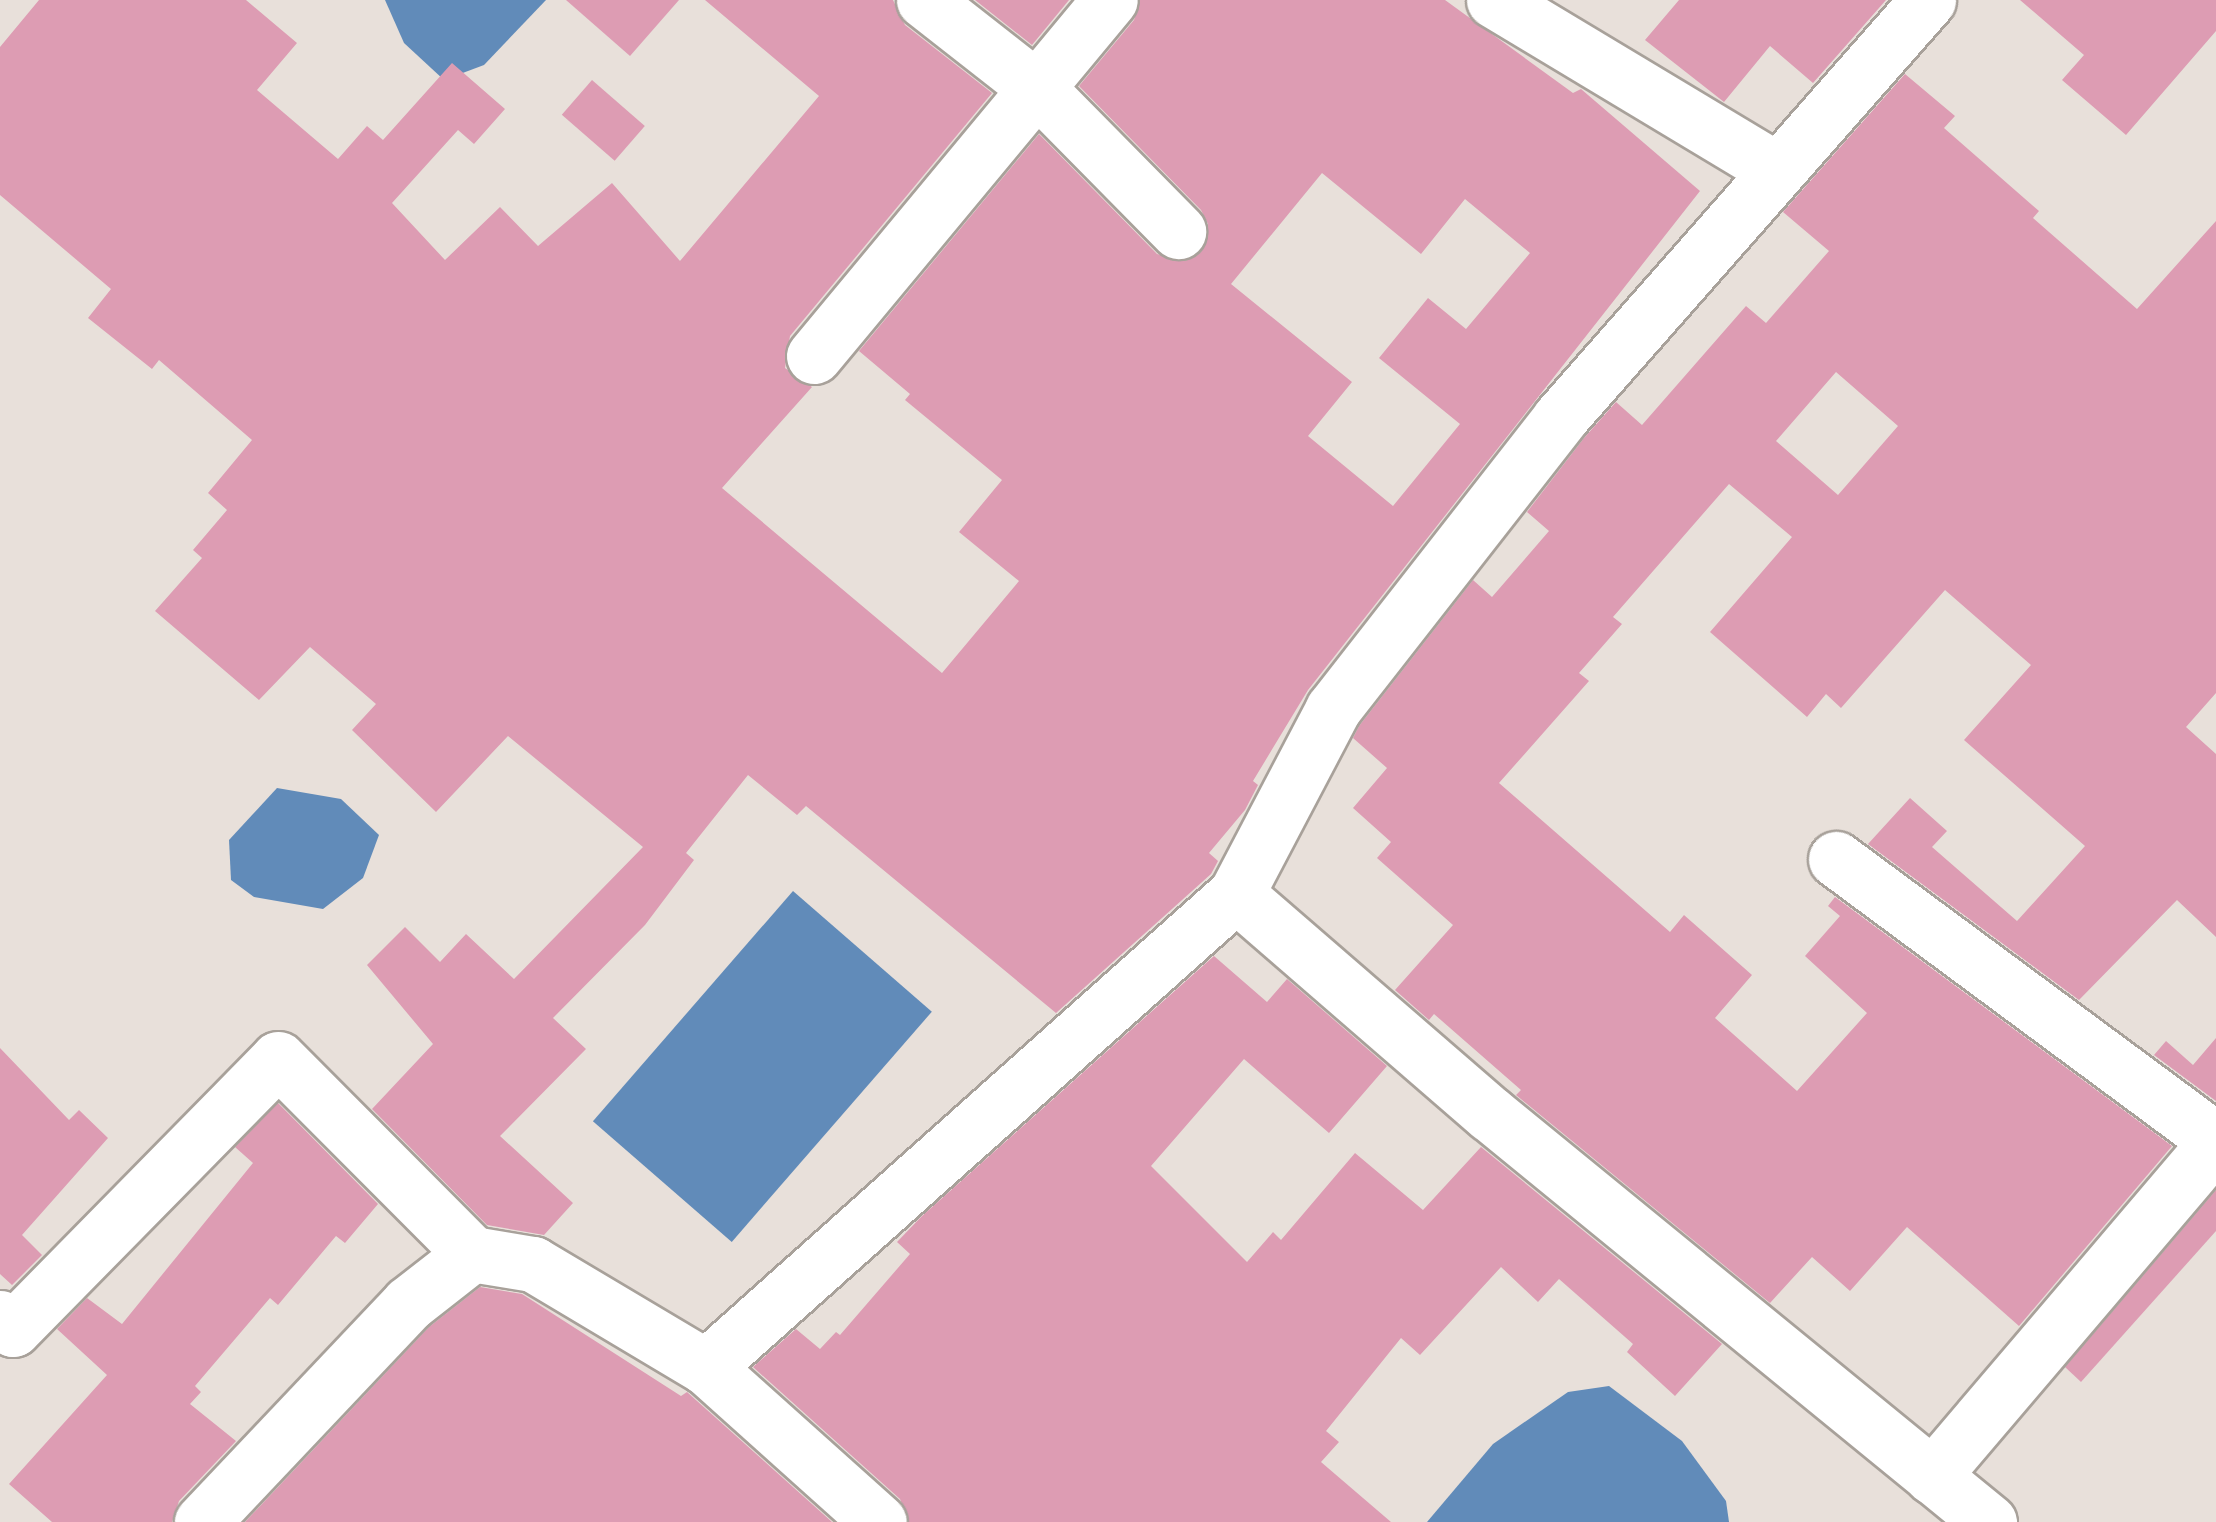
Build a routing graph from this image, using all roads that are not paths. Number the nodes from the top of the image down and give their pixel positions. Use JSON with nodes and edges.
{"nodes":[{"id":1,"x":924,"y":0,"type":"edge"},
{"id":2,"x":1110,"y":0,"type":"edge"},
{"id":3,"x":1494,"y":0,"type":"edge"},
{"id":4,"x":1928,"y":0,"type":"edge"},
{"id":5,"x":1040,"y":91,"type":"junction"},
{"id":6,"x":1774,"y":169,"type":"junction"},
{"id":7,"x":1178,"y":231,"type":"dead end"},
{"id":8,"x":814,"y":356,"type":"dead end"},
{"id":9,"x":1836,"y":859,"type":"dead end"},
{"id":10,"x":1236,"y":894,"type":"junction"},
{"id":11,"x":2216,"y":1141,"type":"edge"},
{"id":12,"x":472,"y":1254,"type":"junction"},
{"id":13,"x":0,"y":1318,"type":"edge"},
{"id":14,"x":706,"y":1367,"type":"junction"},
{"id":15,"x":1932,"y":1476,"type":"junction"},
{"id":16,"x":203,"y":1522,"type":"edge"},
{"id":17,"x":880,"y":1522,"type":"edge"},
{"id":18,"x":1989,"y":1522,"type":"edge"}],
"edges":[{"from":1,"to":5,"type":"street"},
{"from":2,"to":5,"type":"street"},
{"from":3,"to":6,"type":"street"},
{"from":4,"to":6,"type":"street"},
{"from":5,"to":7,"type":"street"},
{"from":5,"to":8,"type":"street"},
{"from":6,"to":10,"type":"street"},
{"from":9,"to":11,"type":"street"},
{"from":10,"to":14,"type":"street"},
{"from":10,"to":15,"type":"street"},
{"from":11,"to":15,"type":"street"},
{"from":12,"to":13,"type":"street"},
{"from":12,"to":14,"type":"street"},
{"from":12,"to":16,"type":"street"},
{"from":14,"to":17,"type":"street"},
{"from":15,"to":18,"type":"street"}]}
